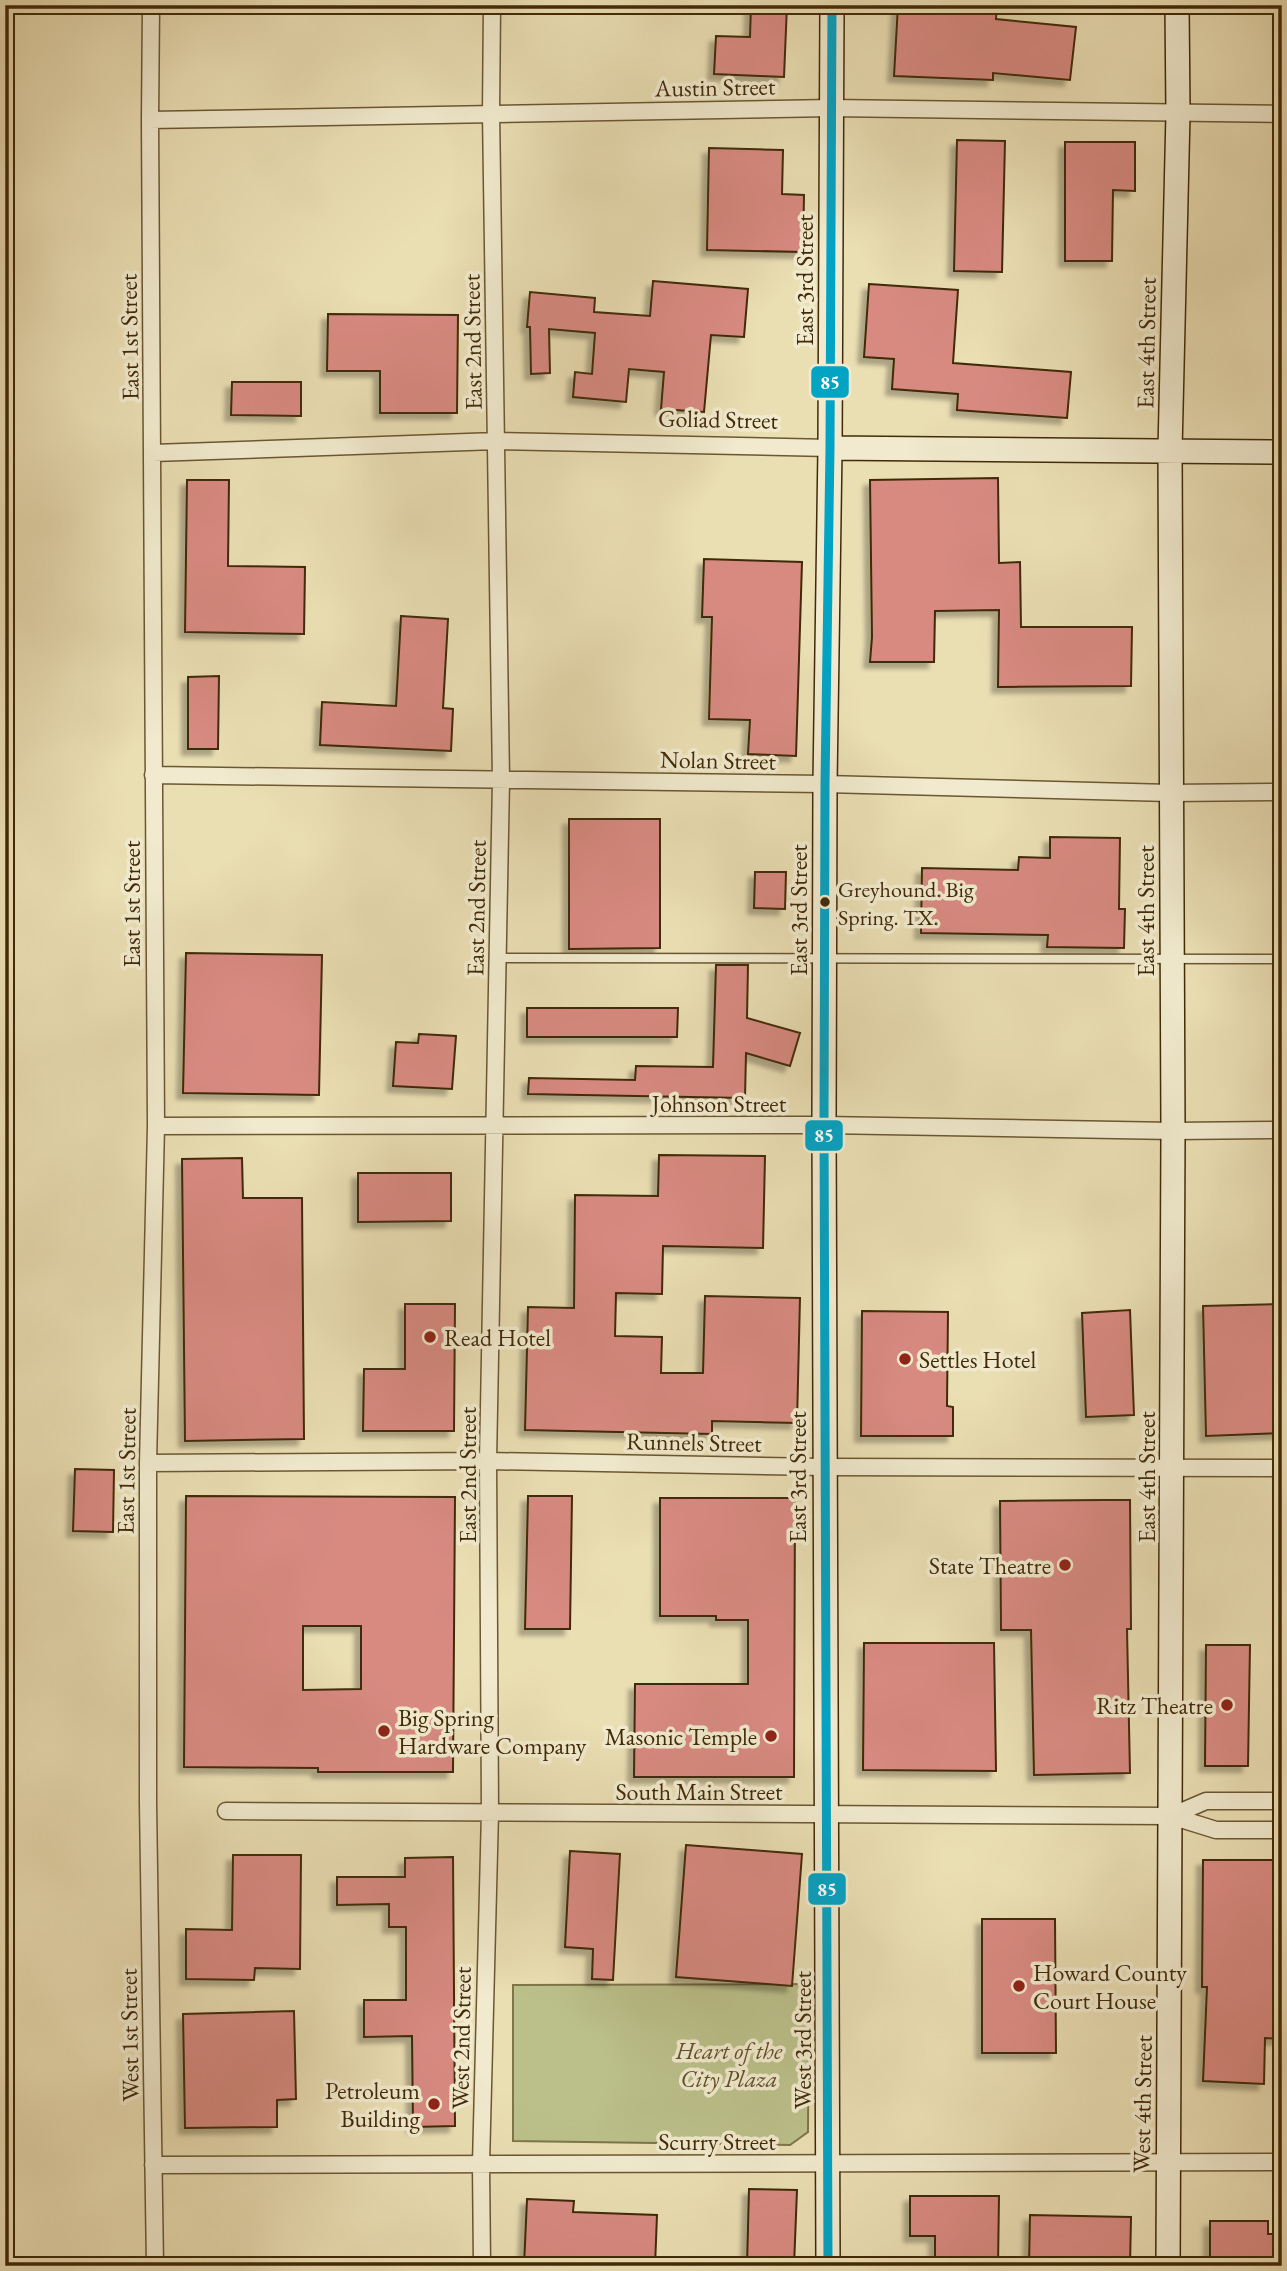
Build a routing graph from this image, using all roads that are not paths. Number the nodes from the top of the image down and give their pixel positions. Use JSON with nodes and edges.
{"nodes":[{"id":1,"x":151,"y":5,"type":"edge"},
{"id":2,"x":492,"y":5,"type":"edge"},
{"id":3,"x":832,"y":5,"type":"edge"},
{"id":4,"x":1177,"y":5,"type":"edge"},
{"id":5,"x":831,"y":108,"type":"junction"},
{"id":6,"x":491,"y":113,"type":"junction"},
{"id":7,"x":1178,"y":114,"type":"junction"},
{"id":8,"x":1282,"y":114,"type":"edge"},
{"id":9,"x":150,"y":120,"type":"junction"},
{"id":10,"x":496,"y":442,"type":"junction"},
{"id":11,"x":831,"y":448,"type":"junction"},
{"id":12,"x":1170,"y":450,"type":"junction"},
{"id":13,"x":1282,"y":452,"type":"edge"},
{"id":14,"x":153,"y":453,"type":"junction"},
{"id":15,"x":153,"y":775,"type":"junction"},
{"id":16,"x":501,"y":780,"type":"junction"},
{"id":17,"x":825,"y":784,"type":"junction"},
{"id":18,"x":1282,"y":792,"type":"edge"},
{"id":19,"x":1170,"y":793,"type":"junction"},
{"id":20,"x":498,"y":958,"type":"junction"},
{"id":21,"x":824,"y":958,"type":"junction"},
{"id":22,"x":1172,"y":959,"type":"junction"},
{"id":23,"x":1282,"y":959,"type":"edge"},
{"id":24,"x":824,"y":1125,"type":"junction"},
{"id":25,"x":156,"y":1126,"type":"junction"},
{"id":26,"x":494,"y":1126,"type":"junction"},
{"id":27,"x":1282,"y":1129,"type":"edge"},
{"id":28,"x":1173,"y":1131,"type":"junction"},
{"id":29,"x":488,"y":1461,"type":"junction"},
{"id":30,"x":148,"y":1463,"type":"junction"},
{"id":31,"x":1172,"y":1466,"type":"junction"},
{"id":32,"x":823,"y":1467,"type":"junction"},
{"id":33,"x":1282,"y":1468,"type":"edge"},
{"id":34,"x":1282,"y":1801,"type":"edge"},
{"id":35,"x":148,"y":1803,"type":"joint"},
{"id":36,"x":226,"y":1811,"type":"dead end"},
{"id":37,"x":490,"y":1812,"type":"junction"},
{"id":38,"x":827,"y":1814,"type":"junction"},
{"id":39,"x":1171,"y":1816,"type":"junction"},
{"id":40,"x":1282,"y":1830,"type":"edge"},
{"id":41,"x":1282,"y":2162,"type":"edge"},
{"id":42,"x":828,"y":2163,"type":"junction"},
{"id":43,"x":1168,"y":2163,"type":"junction"},
{"id":44,"x":481,"y":2164,"type":"junction"},
{"id":45,"x":153,"y":2165,"type":"junction"},
{"id":46,"x":155,"y":2266,"type":"edge"},
{"id":47,"x":482,"y":2266,"type":"edge"},
{"id":48,"x":828,"y":2266,"type":"edge"},
{"id":49,"x":1168,"y":2266,"type":"edge"}],
"edges":[{"from":1,"to":9,"type":"street","name":"East 1st Street"},
{"from":2,"to":6,"type":"street","name":"East 2nd Street"},
{"from":3,"to":5,"type":"main road","name":"East 3rd Street"},
{"from":4,"to":7,"type":"main road","name":"East 4th Street"},
{"from":5,"to":6,"type":"street","name":"Austin Street"},
{"from":5,"to":7,"type":"street","name":"Austin Street"},
{"from":5,"to":11,"type":"main road","name":"East 3rd Street"},
{"from":6,"to":9,"type":"street","name":"Austin Street"},
{"from":6,"to":10,"type":"street","name":"East 2nd Street"},
{"from":7,"to":8,"type":"street","name":"Austin Street"},
{"from":7,"to":12,"type":"main road","name":"East 4th Street"},
{"from":9,"to":14,"type":"street","name":"East 1st Street"},
{"from":10,"to":11,"type":"street","name":"Goliad Street"},
{"from":10,"to":14,"type":"street","name":"Goliad Street"},
{"from":10,"to":16,"type":"street","name":"East 2nd Street"},
{"from":11,"to":12,"type":"main road","name":"Goliad Street"},
{"from":11,"to":17,"type":"main road","name":"East 3rd Street"},
{"from":12,"to":13,"type":"main road","name":"Goliad Street"},
{"from":12,"to":19,"type":"main road","name":"East 4th Street"},
{"from":14,"to":15,"type":"street","name":"East 1st Street"},
{"from":15,"to":16,"type":"street","name":"Nolan Street"},
{"from":15,"to":25,"type":"street","name":"East 1st Street"},
{"from":16,"to":17,"type":"street","name":"Nolan Street"},
{"from":16,"to":20,"type":"street","name":"East 2nd Street"},
{"from":17,"to":19,"type":"street","name":"Nolan Street"},
{"from":17,"to":21,"type":"main road","name":"East 3rd Street"},
{"from":18,"to":19,"type":"street","name":"Nolan Street"},
{"from":19,"to":22,"type":"main road","name":"East 4th Street"},
{"from":20,"to":21,"type":"lane"},
{"from":20,"to":26,"type":"street","name":"East 2nd Street"},
{"from":21,"to":22,"type":"lane"},
{"from":21,"to":24,"type":"main road","name":"East 3rd Street"},
{"from":22,"to":23,"type":"lane"},
{"from":22,"to":28,"type":"main road","name":"East 4th Street"},
{"from":24,"to":26,"type":"street","name":"Johnson Street"},
{"from":24,"to":28,"type":"street","name":"Johnson Street"},
{"from":24,"to":32,"type":"main road","name":"East 3rd Street"},
{"from":25,"to":26,"type":"street","name":"Johnson Street"},
{"from":25,"to":30,"type":"street","name":"East 1st Street"},
{"from":26,"to":29,"type":"street","name":"East 2nd Street"},
{"from":27,"to":28,"type":"street","name":"Johnson Street"},
{"from":28,"to":31,"type":"main road","name":"East 4th Street"},
{"from":29,"to":30,"type":"street","name":"Runnels Street"},
{"from":29,"to":32,"type":"street","name":"Runnels Street"},
{"from":29,"to":37,"type":"street","name":"East 2nd Street"},
{"from":30,"to":35,"type":"street","name":"East 1st Street"},
{"from":31,"to":32,"type":"street","name":"Runnels Street"},
{"from":31,"to":33,"type":"street","name":"Runnels Street"},
{"from":31,"to":39,"type":"main road","name":"East 4th Street"},
{"from":32,"to":38,"type":"main road","name":"East 3rd Street"},
{"from":34,"to":39,"type":"street","name":"South Main Street"},
{"from":35,"to":45,"type":"street","name":"West 1st Street"},
{"from":36,"to":37,"type":"street","name":"South Main Street"},
{"from":37,"to":38,"type":"street","name":"South Main Street"},
{"from":37,"to":44,"type":"street","name":"West 2nd Street"},
{"from":38,"to":39,"type":"street","name":"South Main Street"},
{"from":38,"to":42,"type":"main road","name":"West 3rd Street"},
{"from":39,"to":40,"type":"street","name":"South Main Street"},
{"from":39,"to":43,"type":"main road","name":"West 4th Street"},
{"from":41,"to":43,"type":"street","name":"Scurry Street"},
{"from":42,"to":43,"type":"street","name":"Scurry Street"},
{"from":42,"to":44,"type":"street","name":"Scurry Street"},
{"from":42,"to":48,"type":"main road","name":"West 3rd Street"},
{"from":43,"to":49,"type":"main road","name":"West 4th Street"},
{"from":44,"to":45,"type":"street","name":"Scurry Street"},
{"from":44,"to":47,"type":"street","name":"West 2nd Street"},
{"from":45,"to":46,"type":"street","name":"West 1st Street"}]}
